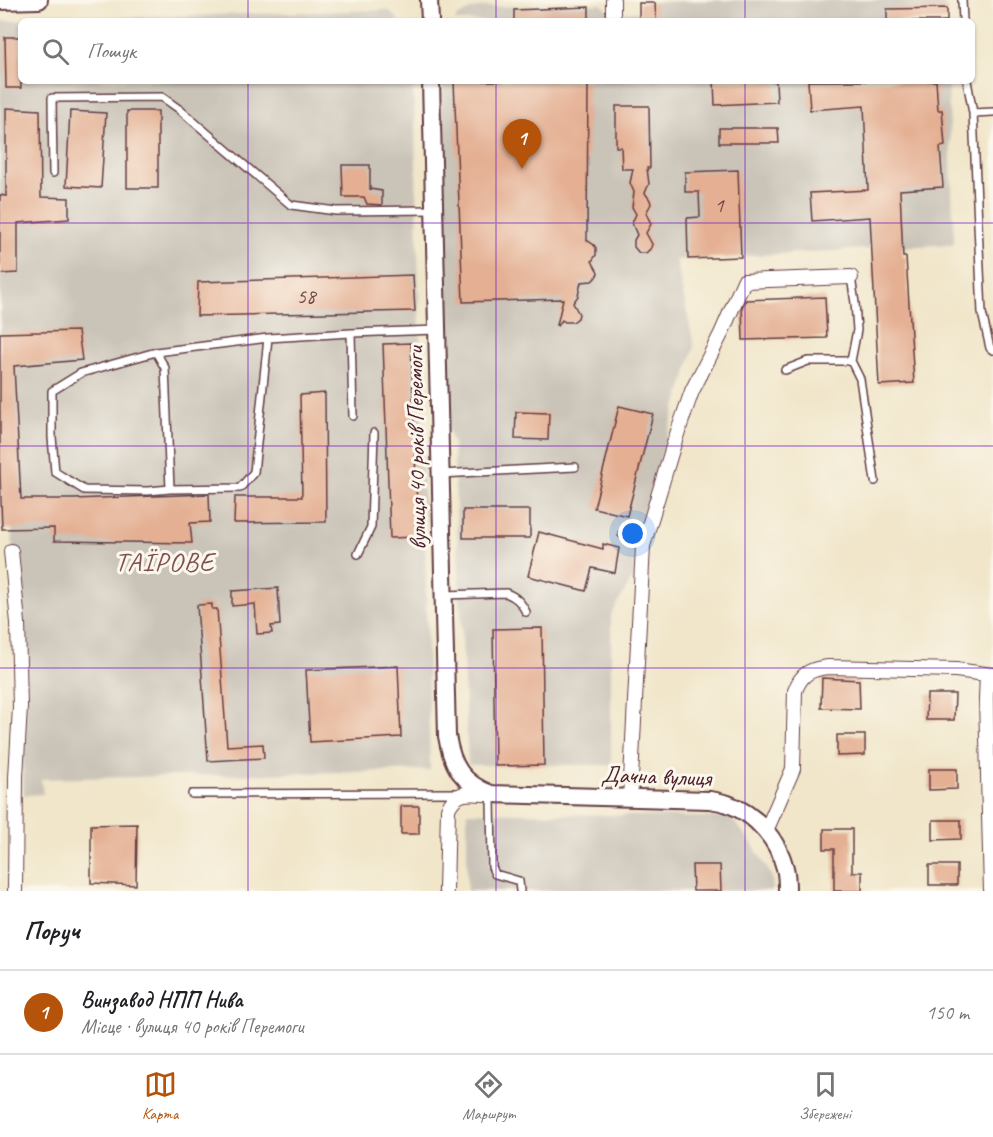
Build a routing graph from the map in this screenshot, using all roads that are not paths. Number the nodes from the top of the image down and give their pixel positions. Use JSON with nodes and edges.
{"nodes":[{"id":1,"x":39,"y":0,"type":"edge"},
{"id":2,"x":429,"y":0,"type":"edge"},
{"id":3,"x":613,"y":0,"type":"edge"},
{"id":4,"x":962,"y":0,"type":"edge"},
{"id":5,"x":0,"y":1,"type":"edge"},
{"id":6,"x":613,"y":17,"type":"dead end"},
{"id":7,"x":430,"y":18,"type":"edge"},
{"id":8,"x":963,"y":18,"type":"edge"},
{"id":9,"x":431,"y":84,"type":"edge"},
{"id":10,"x":968,"y":84,"type":"edge"},
{"id":11,"x":993,"y":112,"type":"edge"},
{"id":12,"x":973,"y":113,"type":"junction"},
{"id":13,"x":53,"y":173,"type":"dead end"},
{"id":14,"x":435,"y":210,"type":"junction"},
{"id":15,"x":851,"y":277,"type":"joint"},
{"id":16,"x":437,"y":330,"type":"junction"},
{"id":17,"x":351,"y":333,"type":"junction"},
{"id":18,"x":268,"y":338,"type":"junction"},
{"id":19,"x":993,"y":350,"type":"edge"},
{"id":20,"x":156,"y":352,"type":"junction"},
{"id":21,"x":852,"y":361,"type":"junction"},
{"id":22,"x":785,"y":370,"type":"dead end"},
{"id":23,"x":353,"y":416,"type":"dead end"},
{"id":24,"x":374,"y":433,"type":"dead end"},
{"id":25,"x":575,"y":467,"type":"dead end"},
{"id":26,"x":441,"y":474,"type":"junction"},
{"id":27,"x":874,"y":481,"type":"dead end"},
{"id":28,"x":170,"y":489,"type":"junction"},
{"id":29,"x":622,"y":534,"type":"dead end"},
{"id":30,"x":643,"y":546,"type":"junction"},
{"id":31,"x":11,"y":550,"type":"dead end"},
{"id":32,"x":358,"y":554,"type":"dead end"},
{"id":33,"x":444,"y":595,"type":"junction"},
{"id":34,"x":526,"y":612,"type":"dead end"},
{"id":35,"x":990,"y":675,"type":"edge"},
{"id":36,"x":192,"y":794,"type":"dead end"},
{"id":37,"x":461,"y":794,"type":"junction"},
{"id":38,"x":491,"y":794,"type":"junction"},
{"id":39,"x":630,"y":798,"type":"junction"},
{"id":40,"x":766,"y":831,"type":"junction"},
{"id":41,"x":15,"y":891,"type":"edge"},
{"id":42,"x":446,"y":891,"type":"edge"},
{"id":43,"x":520,"y":891,"type":"edge"},
{"id":44,"x":787,"y":891,"type":"edge"},
{"id":45,"x":991,"y":891,"type":"edge"}],
"edges":[{"from":1,"to":5,"type":"street"},
{"from":2,"to":7,"type":"street"},
{"from":3,"to":6,"type":"street"},
{"from":4,"to":8,"type":"lane"},
{"from":9,"to":14,"type":"street","name":"вулиця 40 років Перемоги"},
{"from":10,"to":12,"type":"lane"},
{"from":11,"to":12,"type":"lane"},
{"from":12,"to":19,"type":"lane"},
{"from":13,"to":14,"type":"lane"},
{"from":14,"to":16,"type":"street","name":"вулиця 40 років Перемоги"},
{"from":15,"to":21,"type":"lane"},
{"from":15,"to":30,"type":"street"},
{"from":16,"to":17,"type":"lane"},
{"from":16,"to":26,"type":"street","name":"вулиця 40 років Перемоги"},
{"from":17,"to":18,"type":"lane"},
{"from":17,"to":23,"type":"lane"},
{"from":18,"to":20,"type":"lane"},
{"from":18,"to":28,"type":"lane"},
{"from":20,"to":28,"type":"lane"},
{"from":20,"to":28,"type":"lane"},
{"from":21,"to":22,"type":"lane"},
{"from":21,"to":27,"type":"lane"},
{"from":24,"to":32,"type":"lane"},
{"from":25,"to":26,"type":"lane"},
{"from":26,"to":33,"type":"street","name":"вулиця 40 років Перемоги"},
{"from":29,"to":30,"type":"lane"},
{"from":30,"to":39,"type":"street"},
{"from":31,"to":41,"type":"street"},
{"from":33,"to":34,"type":"lane"},
{"from":33,"to":38,"type":"street","name":"вулиця 40 років Перемоги"},
{"from":35,"to":40,"type":"street"},
{"from":35,"to":45,"type":"street"},
{"from":36,"to":37,"type":"lane"},
{"from":37,"to":38,"type":"street","name":"Дачна вулиця"},
{"from":37,"to":42,"type":"street"},
{"from":38,"to":39,"type":"street","name":"Дачна вулиця"},
{"from":38,"to":43,"type":"lane"},
{"from":39,"to":40,"type":"street","name":"Дачна вулиця"},
{"from":40,"to":44,"type":"street","name":"Дачна вулиця"}]}
